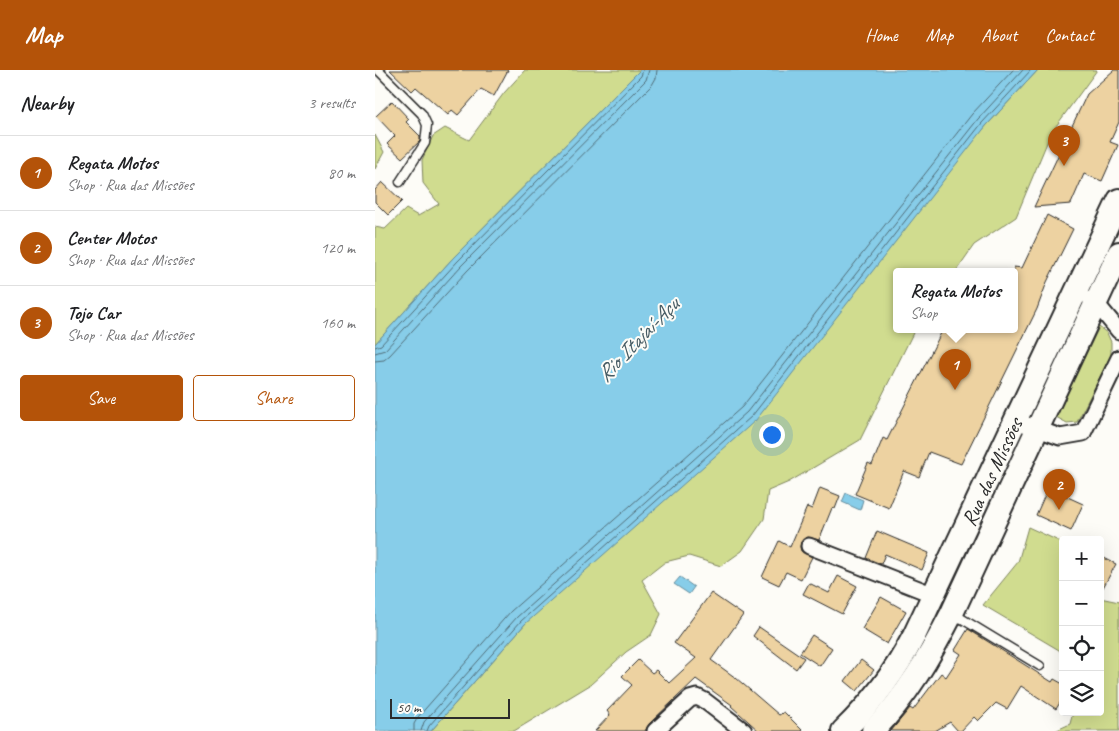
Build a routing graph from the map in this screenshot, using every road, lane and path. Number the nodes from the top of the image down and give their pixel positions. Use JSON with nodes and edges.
{"nodes":[{"id":1,"x":378,"y":70,"type":"edge"},
{"id":2,"x":400,"y":182,"type":"dead end"},
{"id":3,"x":1119,"y":200,"type":"edge"},
{"id":4,"x":1119,"y":253,"type":"edge"},
{"id":5,"x":1076,"y":291,"type":"junction"},
{"id":6,"x":1096,"y":303,"type":"junction"},
{"id":7,"x":1119,"y":331,"type":"edge"},
{"id":8,"x":1119,"y":358,"type":"edge"},
{"id":9,"x":1016,"y":421,"type":"junction"},
{"id":10,"x":1038,"y":429,"type":"junction"},
{"id":11,"x":809,"y":546,"type":"dead end"},
{"id":12,"x":934,"y":595,"type":"junction"},
{"id":13,"x":952,"y":613,"type":"junction"},
{"id":14,"x":1041,"y":666,"type":"dead end"},
{"id":15,"x":655,"y":731,"type":"edge"},
{"id":16,"x":744,"y":731,"type":"edge"},
{"id":17,"x":843,"y":731,"type":"edge"},
{"id":18,"x":873,"y":731,"type":"edge"}],
"edges":[{"from":1,"to":2,"type":"lane"},
{"from":3,"to":5,"type":"main road","name":"Rua das Missões"},
{"from":4,"to":6,"type":"main road","name":"Rua das Missões"},
{"from":5,"to":6,"type":"street"},
{"from":5,"to":9,"type":"main road","name":"Rua das Missões"},
{"from":6,"to":7,"type":"street"},
{"from":6,"to":10,"type":"main road","name":"Rua das Missões"},
{"from":8,"to":10,"type":"street"},
{"from":9,"to":10,"type":"street"},
{"from":9,"to":12,"type":"main road","name":"Rua das Missões"},
{"from":10,"to":13,"type":"main road","name":"Rua das Missões"},
{"from":11,"to":12,"type":"street"},
{"from":12,"to":17,"type":"main road","name":"Rua das Missões"},
{"from":13,"to":14,"type":"lane"},
{"from":13,"to":18,"type":"main road","name":"Rua das Missões"},
{"from":15,"to":16,"type":"street"}]}
